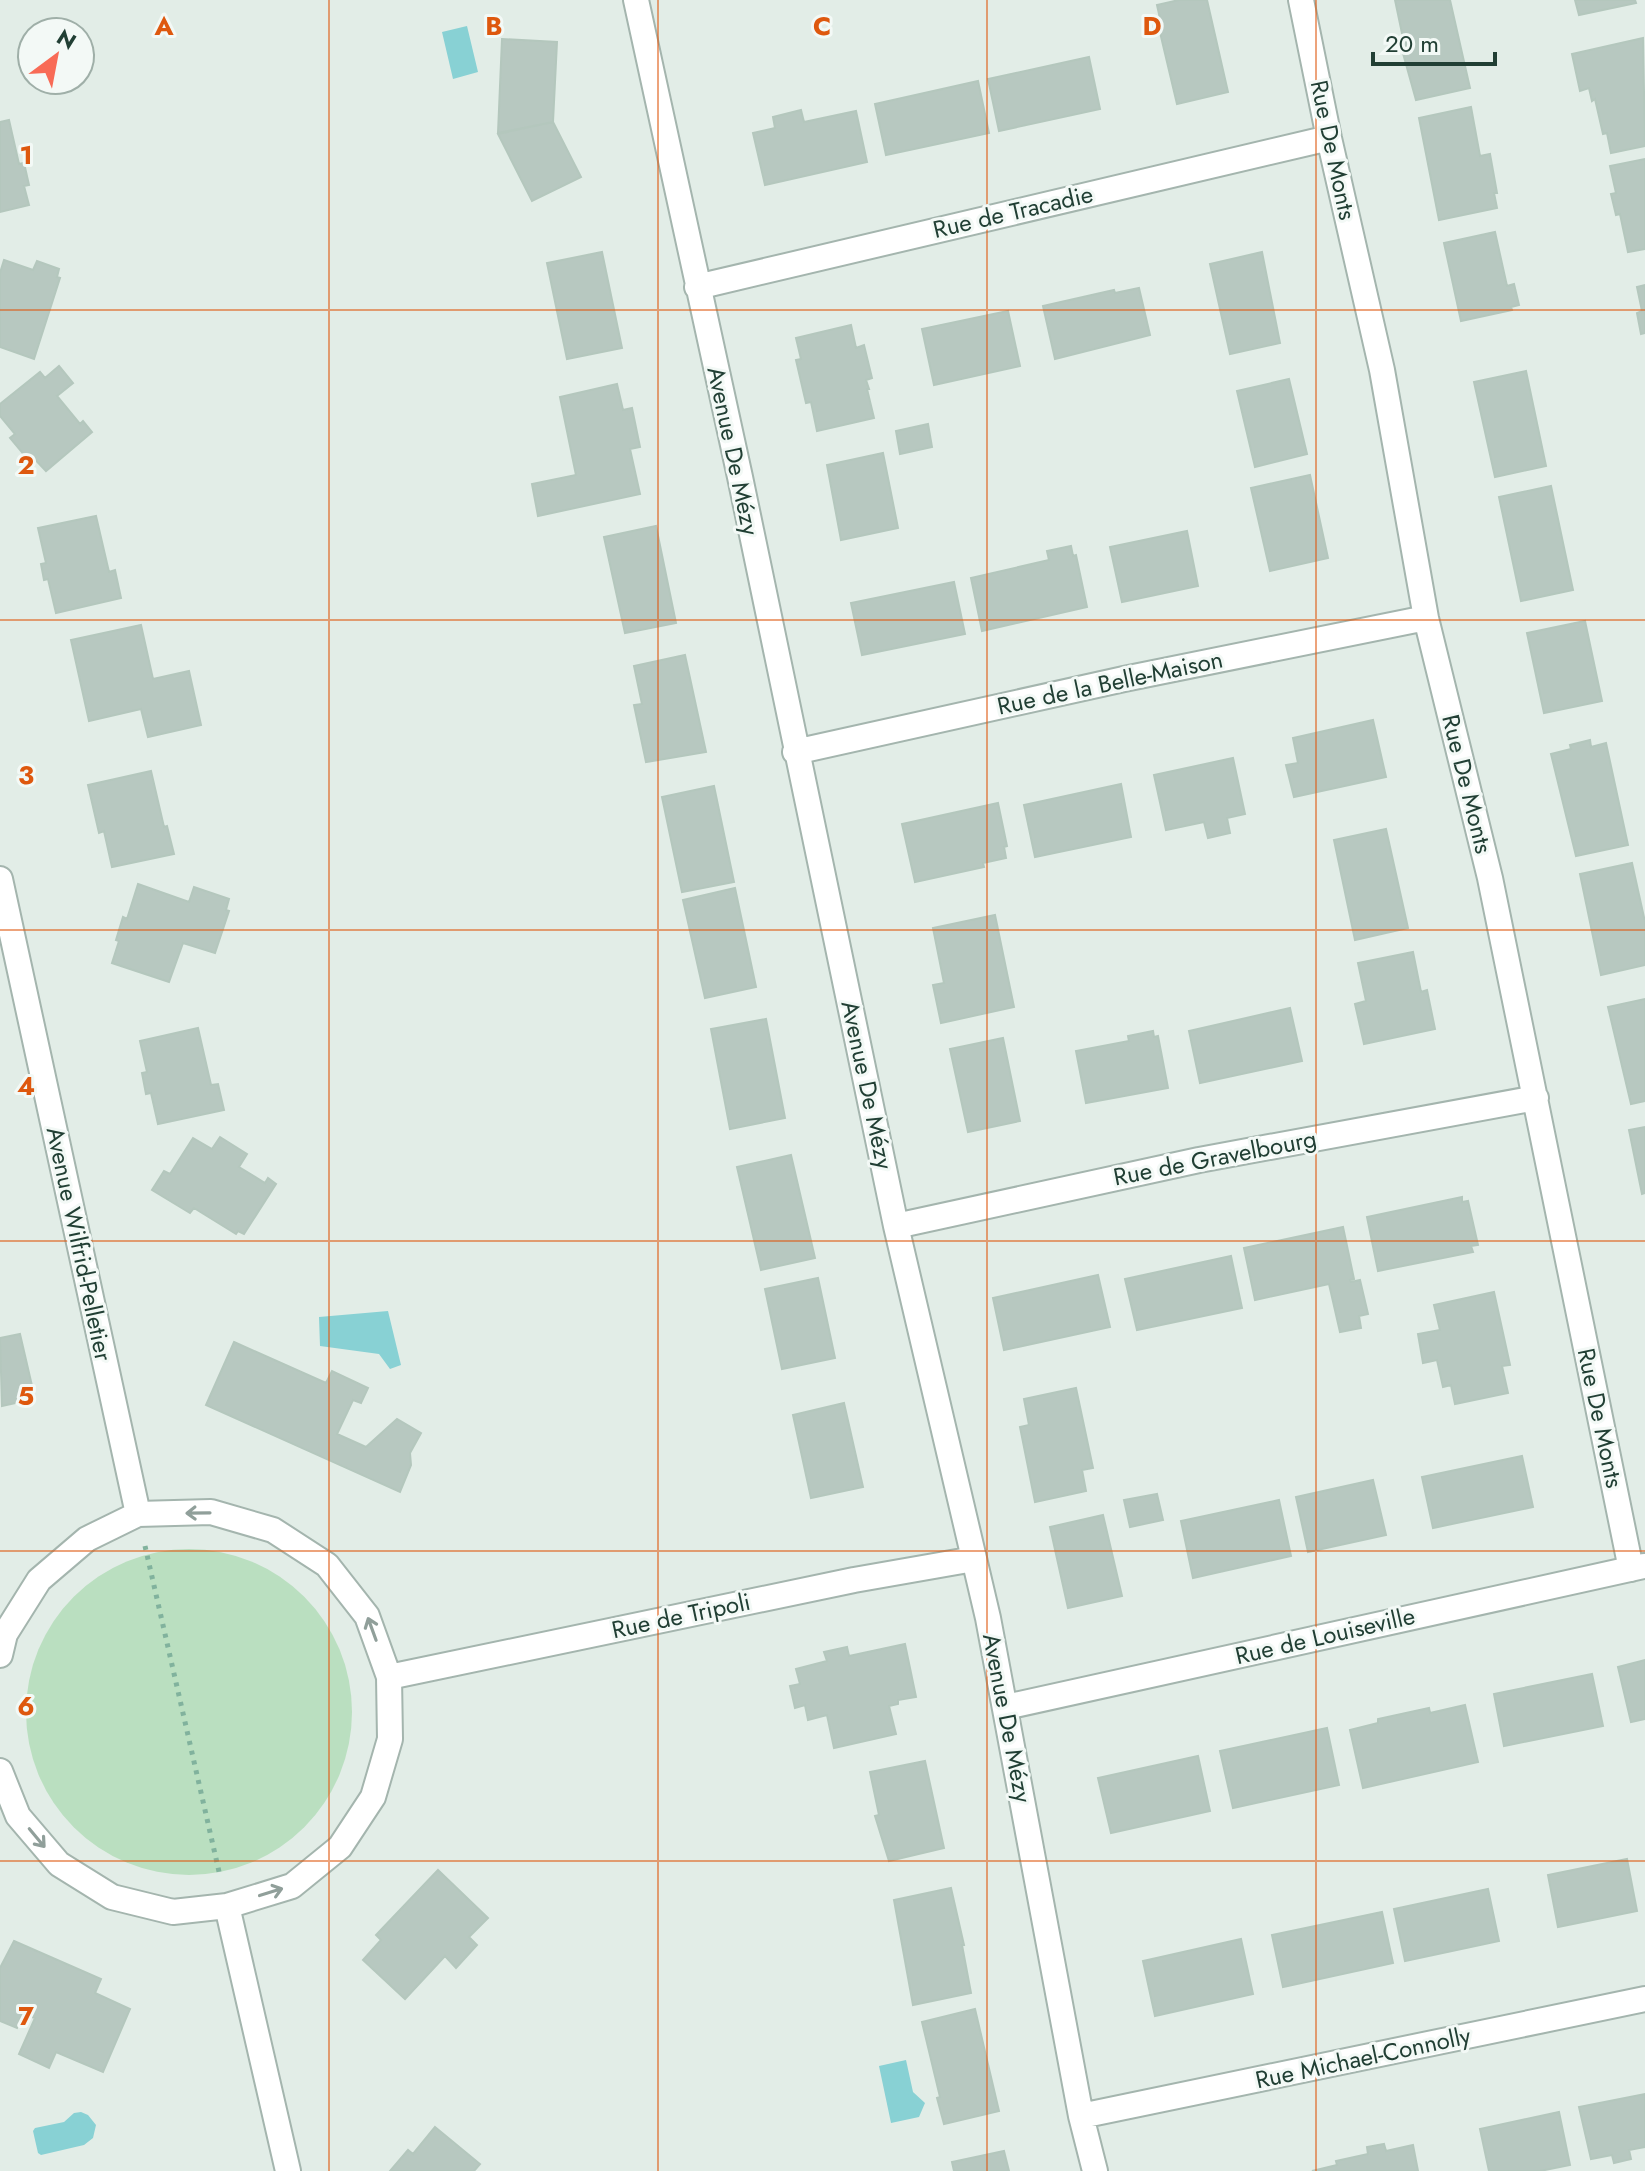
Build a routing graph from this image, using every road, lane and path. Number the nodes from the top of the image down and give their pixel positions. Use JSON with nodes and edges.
{"nodes":[{"id":1,"x":636,"y":0,"type":"edge"},
{"id":2,"x":1301,"y":0,"type":"edge"},
{"id":3,"x":1329,"y":138,"type":"junction"},
{"id":4,"x":697,"y":287,"type":"junction"},
{"id":5,"x":1426,"y":618,"type":"junction"},
{"id":6,"x":795,"y":752,"type":"junction"},
{"id":7,"x":0,"y":879,"type":"edge"},
{"id":8,"x":1536,"y":1098,"type":"junction"},
{"id":9,"x":896,"y":1226,"type":"junction"},
{"id":10,"x":138,"y":1514,"type":"junction"},
{"id":11,"x":974,"y":1559,"type":"junction"},
{"id":12,"x":1638,"y":1567,"type":"edge"},
{"id":13,"x":0,"y":1655,"type":"edge"},
{"id":14,"x":389,"y":1677,"type":"junction"},
{"id":15,"x":1006,"y":1707,"type":"junction"},
{"id":16,"x":0,"y":1771,"type":"edge"},
{"id":17,"x":227,"y":1906,"type":"junction"},
{"id":18,"x":1645,"y":1999,"type":"edge"},
{"id":19,"x":1081,"y":2116,"type":"junction"},
{"id":20,"x":288,"y":2171,"type":"edge"},
{"id":21,"x":1095,"y":2171,"type":"edge"}],
"edges":[{"from":1,"to":4,"type":"street","name":"Avenue De Mézy"},
{"from":2,"to":3,"type":"street","name":"Rue De Monts"},
{"from":3,"to":4,"type":"street","name":"Rue de Tracadie"},
{"from":3,"to":5,"type":"street","name":"Rue De Monts"},
{"from":4,"to":6,"type":"street","name":"Avenue De Mézy"},
{"from":5,"to":6,"type":"street","name":"Rue de la Belle-Maison"},
{"from":5,"to":8,"type":"street","name":"Rue De Monts"},
{"from":6,"to":9,"type":"street","name":"Avenue De Mézy"},
{"from":7,"to":10,"type":"street","name":"Avenue Wilfrid-Pelletier"},
{"from":8,"to":9,"type":"street","name":"Rue de Gravelbourg"},
{"from":8,"to":12,"type":"street","name":"Rue De Monts"},
{"from":9,"to":11,"type":"street","name":"Avenue De Mézy"},
{"from":10,"to":13,"type":"street"},
{"from":14,"to":10,"type":"street","one_way":true},
{"from":10,"to":17,"type":"path"},
{"from":11,"to":14,"type":"street","name":"Rue de Tripoli"},
{"from":11,"to":15,"type":"street","name":"Avenue De Mézy"},
{"from":12,"to":15,"type":"street","name":"Rue de Louiseville"},
{"from":17,"to":14,"type":"street","one_way":true},
{"from":15,"to":19,"type":"street","name":"Avenue De Mézy"},
{"from":16,"to":17,"type":"street","one_way":true},
{"from":17,"to":20,"type":"street"},
{"from":18,"to":19,"type":"street","name":"Rue Michael-Connolly"},
{"from":19,"to":21,"type":"street","name":"Avenue De Mézy"}]}
